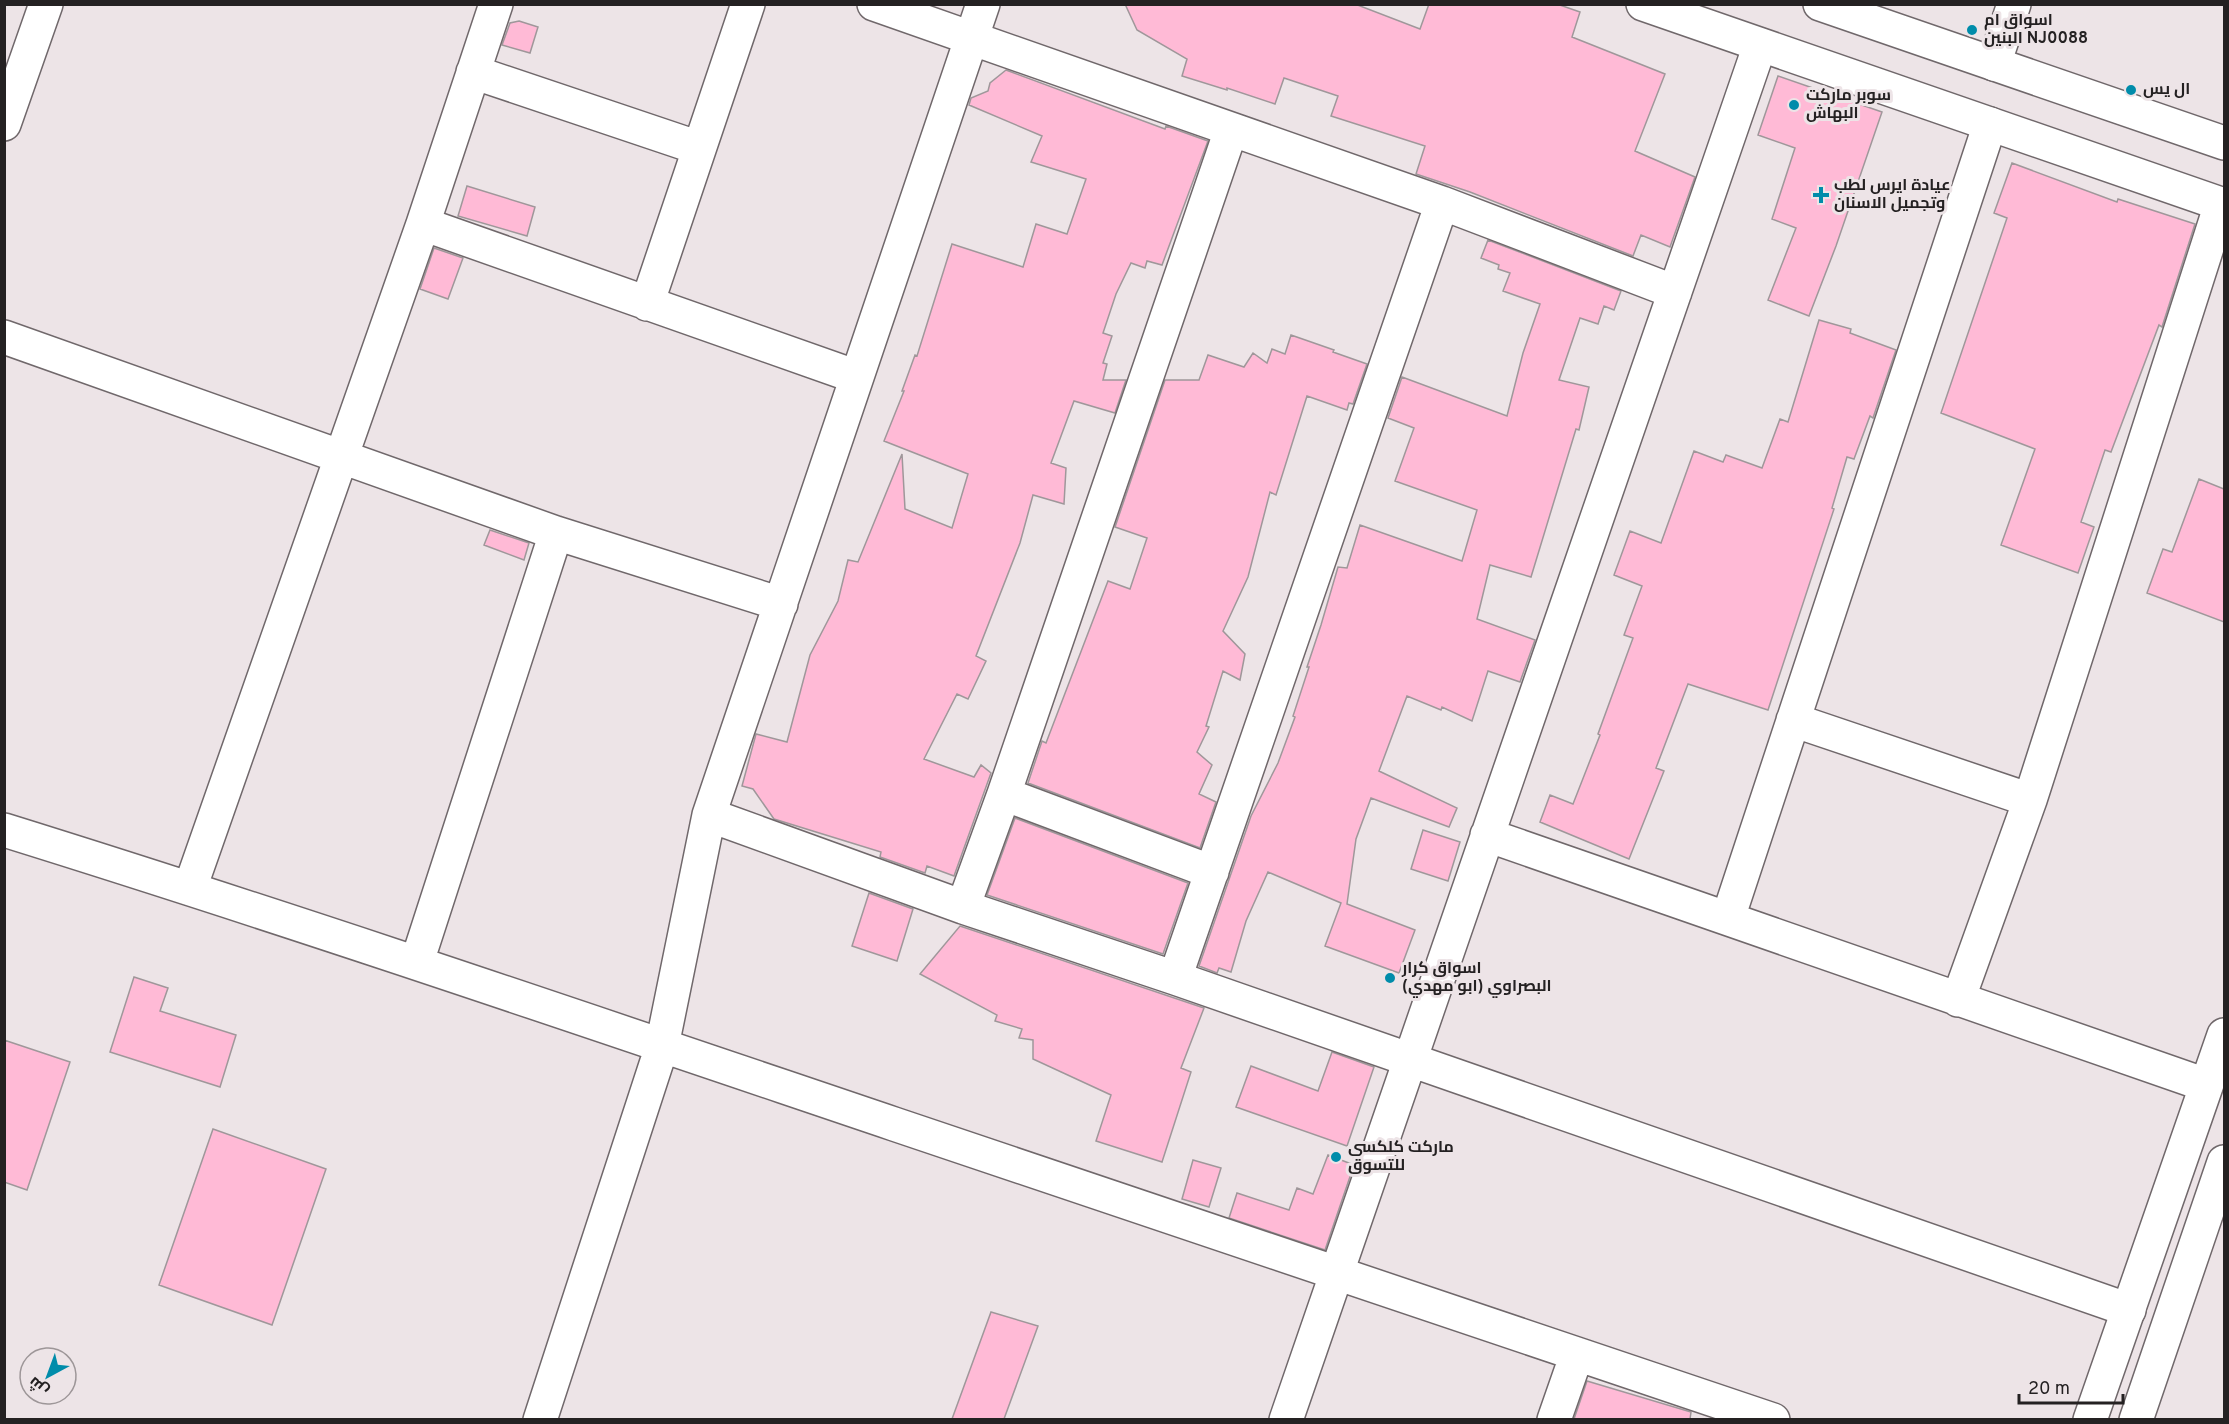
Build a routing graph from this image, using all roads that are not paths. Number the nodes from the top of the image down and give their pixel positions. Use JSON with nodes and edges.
{"nodes":[{"id":1,"x":46,"y":4,"type":"edge"},
{"id":2,"x":496,"y":4,"type":"edge"},
{"id":3,"x":748,"y":4,"type":"edge"},
{"id":4,"x":874,"y":4,"type":"edge"},
{"id":5,"x":983,"y":4,"type":"edge"},
{"id":6,"x":1643,"y":4,"type":"edge"},
{"id":7,"x":1820,"y":4,"type":"edge"},
{"id":8,"x":2014,"y":4,"type":"edge"},
{"id":9,"x":972,"y":37,"type":"junction"},
{"id":10,"x":1760,"y":45,"type":"junction"},
{"id":11,"x":1994,"y":64,"type":"junction"},
{"id":12,"x":473,"y":72,"type":"junction"},
{"id":13,"x":4,"y":124,"type":"edge"},
{"id":14,"x":1990,"y":124,"type":"junction"},
{"id":15,"x":1231,"y":130,"type":"junction"},
{"id":16,"x":2224,"y":143,"type":"edge"},
{"id":17,"x":699,"y":148,"type":"junction"},
{"id":18,"x":1443,"y":203,"type":"junction"},
{"id":19,"x":2223,"y":204,"type":"edge"},
{"id":20,"x":423,"y":224,"type":"junction"},
{"id":21,"x":1675,"y":292,"type":"junction"},
{"id":22,"x":647,"y":304,"type":"junction"},
{"id":23,"x":4,"y":337,"type":"edge"},
{"id":24,"x":857,"y":377,"type":"junction"},
{"id":25,"x":340,"y":457,"type":"junction"},
{"id":26,"x":556,"y":533,"type":"junction"},
{"id":27,"x":781,"y":604,"type":"junction"},
{"id":28,"x":1793,"y":720,"type":"junction"},
{"id":29,"x":1004,"y":794,"type":"junction"},
{"id":30,"x":2030,"y":800,"type":"junction"},
{"id":31,"x":709,"y":815,"type":"junction"},
{"id":32,"x":4,"y":830,"type":"edge"},
{"id":33,"x":1487,"y":835,"type":"junction"},
{"id":34,"x":1212,"y":872,"type":"junction"},
{"id":35,"x":190,"y":888,"type":"junction"},
{"id":36,"x":963,"y":907,"type":"junction"},
{"id":37,"x":1728,"y":918,"type":"junction"},
{"id":38,"x":417,"y":962,"type":"junction"},
{"id":39,"x":1175,"y":978,"type":"junction"},
{"id":40,"x":1958,"y":1000,"type":"junction"},
{"id":41,"x":2224,"y":1035,"type":"edge"},
{"id":42,"x":662,"y":1046,"type":"junction"},
{"id":43,"x":1410,"y":1060,"type":"junction"},
{"id":44,"x":2206,"y":1084,"type":"junction"},
{"id":45,"x":2224,"y":1162,"type":"edge"},
{"id":46,"x":1336,"y":1275,"type":"junction"},
{"id":47,"x":2129,"y":1310,"type":"junction"},
{"id":48,"x":1577,"y":1354,"type":"junction"},
{"id":49,"x":540,"y":1419,"type":"edge"},
{"id":50,"x":1286,"y":1419,"type":"edge"},
{"id":51,"x":1554,"y":1419,"type":"edge"},
{"id":52,"x":1773,"y":1419,"type":"edge"},
{"id":53,"x":2090,"y":1419,"type":"edge"},
{"id":54,"x":2136,"y":1419,"type":"edge"}],
"edges":[{"from":1,"to":13,"type":"street"},
{"from":2,"to":12,"type":"street"},
{"from":3,"to":17,"type":"street"},
{"from":4,"to":9,"type":"street"},
{"from":5,"to":9,"type":"street"},
{"from":6,"to":10,"type":"street"},
{"from":7,"to":11,"type":"street"},
{"from":8,"to":11,"type":"street"},
{"from":9,"to":15,"type":"street"},
{"from":9,"to":24,"type":"street"},
{"from":10,"to":14,"type":"street"},
{"from":10,"to":21,"type":"street"},
{"from":11,"to":16,"type":"street"},
{"from":12,"to":17,"type":"street"},
{"from":12,"to":20,"type":"street"},
{"from":14,"to":19,"type":"street"},
{"from":14,"to":28,"type":"street"},
{"from":15,"to":18,"type":"street"},
{"from":15,"to":29,"type":"street"},
{"from":17,"to":22,"type":"street"},
{"from":18,"to":21,"type":"street"},
{"from":18,"to":34,"type":"street"},
{"from":19,"to":30,"type":"street"},
{"from":20,"to":22,"type":"street"},
{"from":20,"to":25,"type":"street"},
{"from":21,"to":33,"type":"street"},
{"from":22,"to":24,"type":"street"},
{"from":23,"to":25,"type":"street"},
{"from":24,"to":27,"type":"street"},
{"from":25,"to":26,"type":"street"},
{"from":25,"to":35,"type":"street"},
{"from":26,"to":27,"type":"street"},
{"from":26,"to":38,"type":"street"},
{"from":27,"to":31,"type":"street"},
{"from":28,"to":30,"type":"street"},
{"from":28,"to":37,"type":"street"},
{"from":29,"to":34,"type":"street"},
{"from":29,"to":36,"type":"street"},
{"from":30,"to":40,"type":"street"},
{"from":31,"to":36,"type":"street"},
{"from":31,"to":42,"type":"street"},
{"from":32,"to":35,"type":"street"},
{"from":33,"to":37,"type":"street"},
{"from":33,"to":43,"type":"street"},
{"from":34,"to":39,"type":"street"},
{"from":35,"to":38,"type":"street"},
{"from":36,"to":39,"type":"street"},
{"from":37,"to":40,"type":"street"},
{"from":38,"to":42,"type":"street"},
{"from":39,"to":43,"type":"street"},
{"from":40,"to":44,"type":"street"},
{"from":41,"to":44,"type":"street"},
{"from":42,"to":46,"type":"street"},
{"from":42,"to":49,"type":"street"},
{"from":43,"to":46,"type":"street"},
{"from":43,"to":47,"type":"street"},
{"from":44,"to":47,"type":"street"},
{"from":45,"to":54,"type":"street"},
{"from":46,"to":48,"type":"street"},
{"from":46,"to":50,"type":"street"},
{"from":47,"to":53,"type":"street"},
{"from":48,"to":51,"type":"street"},
{"from":48,"to":52,"type":"street"}]}
